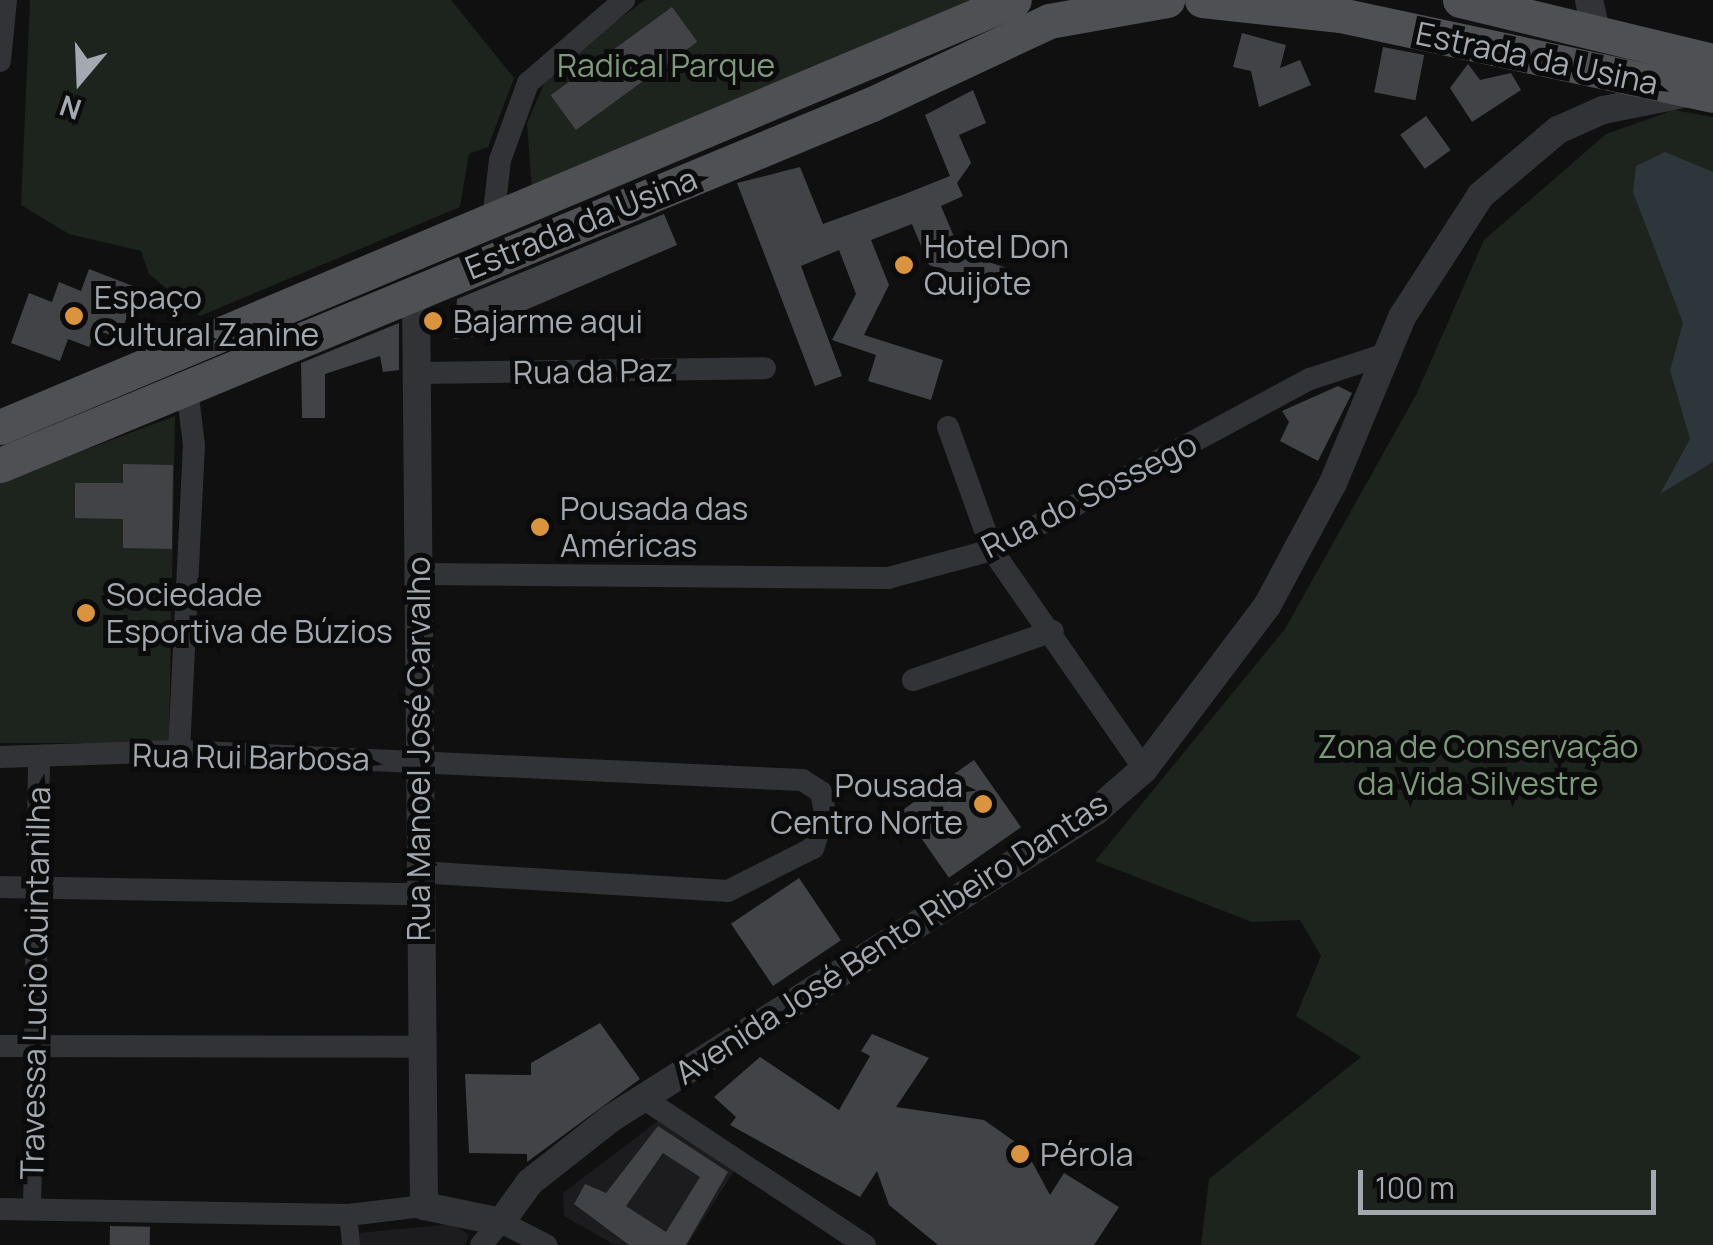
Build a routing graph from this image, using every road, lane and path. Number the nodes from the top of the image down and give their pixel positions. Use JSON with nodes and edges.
{"nodes":[{"id":1,"x":6,"y":0,"type":"edge"},
{"id":2,"x":624,"y":0,"type":"edge"},
{"id":3,"x":1014,"y":0,"type":"edge"},
{"id":4,"x":1167,"y":0,"type":"edge"},
{"id":5,"x":1202,"y":0,"type":"edge"},
{"id":6,"x":1447,"y":0,"type":"edge"},
{"id":7,"x":1460,"y":0,"type":"edge"},
{"id":8,"x":1589,"y":0,"type":"edge"},
{"id":9,"x":1523,"y":7,"type":"edge"},
{"id":10,"x":1039,"y":11,"type":"edge"},
{"id":11,"x":1432,"y":33,"type":"junction"},
{"id":12,"x":1597,"y":36,"type":"junction"},
{"id":13,"x":0,"y":61,"type":"edge"},
{"id":14,"x":1713,"y":62,"type":"edge"},
{"id":15,"x":1704,"y":93,"type":"edge"},
{"id":16,"x":493,"y":221,"type":"junction"},
{"id":17,"x":416,"y":291,"type":"junction"},
{"id":18,"x":261,"y":337,"type":"junction"},
{"id":19,"x":225,"y":353,"type":"junction"},
{"id":20,"x":1386,"y":354,"type":"junction"},
{"id":21,"x":766,"y":368,"type":"dead end"},
{"id":22,"x":421,"y":373,"type":"junction"},
{"id":23,"x":187,"y":389,"type":"junction"},
{"id":24,"x":0,"y":426,"type":"edge"},
{"id":25,"x":948,"y":427,"type":"dead end"},
{"id":26,"x":0,"y":466,"type":"edge"},
{"id":27,"x":992,"y":550,"type":"junction"},
{"id":28,"x":418,"y":574,"type":"junction"},
{"id":29,"x":1053,"y":631,"type":"junction"},
{"id":30,"x":914,"y":680,"type":"dead end"},
{"id":31,"x":179,"y":752,"type":"junction"},
{"id":32,"x":0,"y":757,"type":"edge"},
{"id":33,"x":39,"y":757,"type":"junction"},
{"id":34,"x":417,"y":760,"type":"junction"},
{"id":35,"x":1144,"y":769,"type":"junction"},
{"id":36,"x":418,"y":883,"type":"junction"},
{"id":37,"x":0,"y":888,"type":"edge"},
{"id":38,"x":34,"y":888,"type":"junction"},
{"id":39,"x":0,"y":1046,"type":"edge"},
{"id":40,"x":34,"y":1046,"type":"junction"},
{"id":41,"x":418,"y":1047,"type":"junction"},
{"id":42,"x":643,"y":1098,"type":"junction"},
{"id":43,"x":424,"y":1206,"type":"junction"},
{"id":44,"x":32,"y":1208,"type":"junction"},
{"id":45,"x":0,"y":1209,"type":"edge"},
{"id":46,"x":348,"y":1214,"type":"junction"},
{"id":47,"x":501,"y":1222,"type":"junction"},
{"id":48,"x":350,"y":1245,"type":"edge"},
{"id":49,"x":481,"y":1245,"type":"edge"},
{"id":50,"x":546,"y":1245,"type":"edge"},
{"id":51,"x":866,"y":1245,"type":"edge"}],
"edges":[{"from":1,"to":13,"type":"street"},
{"from":2,"to":16,"type":"street"},
{"from":3,"to":16,"type":"main road","name":"Estrada da Usina"},
{"from":4,"to":10,"type":"main road","name":"Estrada da Usina"},
{"from":5,"to":11,"type":"main road","name":"Estrada da Usina"},
{"from":6,"to":11,"type":"main road"},
{"from":7,"to":9,"type":"main road","name":"Estrada da Usina"},
{"from":8,"to":12,"type":"street"},
{"from":9,"to":12,"type":"main road","name":"Estrada da Usina"},
{"from":10,"to":17,"type":"main road","name":"Estrada da Usina"},
{"from":11,"to":15,"type":"main road","name":"Estrada da Usina"},
{"from":12,"to":14,"type":"main road"},
{"from":15,"to":20,"type":"street","name":"Avenida José Bento Ribeiro Dantas"},
{"from":16,"to":18,"type":"main road","name":"Estrada da Usina"},
{"from":17,"to":18,"type":"main road","name":"Estrada da Usina"},
{"from":17,"to":22,"type":"street","name":"Rua Manoel José Carvalho"},
{"from":18,"to":19,"type":"main road","name":"Estrada da Usina"},
{"from":19,"to":23,"type":"main road","name":"Estrada da Usina"},
{"from":19,"to":24,"type":"main road","name":"Estrada da Usina"},
{"from":20,"to":27,"type":"street","name":"Rua do Sossego"},
{"from":20,"to":35,"type":"street","name":"Avenida José Bento Ribeiro Dantas"},
{"from":21,"to":22,"type":"street","name":"Rua da Paz"},
{"from":22,"to":28,"type":"street","name":"Rua Manoel José Carvalho"},
{"from":23,"to":26,"type":"main road","name":"Estrada da Usina"},
{"from":23,"to":31,"type":"street"},
{"from":25,"to":27,"type":"street"},
{"from":27,"to":28,"type":"street","name":"Rua do Sossego"},
{"from":27,"to":29,"type":"street"},
{"from":28,"to":34,"type":"street","name":"Rua Manoel José Carvalho"},
{"from":29,"to":30,"type":"street"},
{"from":29,"to":35,"type":"street"},
{"from":31,"to":33,"type":"street","name":"Rua Rui Barbosa"},
{"from":31,"to":34,"type":"street","name":"Rua Rui Barbosa"},
{"from":32,"to":33,"type":"street","name":"Rua Rui Barbosa"},
{"from":33,"to":38,"type":"street","name":"Travessa Lucio Quintanilha"},
{"from":34,"to":36,"type":"street","name":"Rua Manoel José Carvalho"},
{"from":34,"to":36,"type":"street","name":"Rua Rui Barbosa"},
{"from":35,"to":42,"type":"street","name":"Avenida José Bento Ribeiro Dantas"},
{"from":36,"to":38,"type":"street"},
{"from":36,"to":41,"type":"street","name":"Rua Manoel José Carvalho"},
{"from":37,"to":38,"type":"street"},
{"from":38,"to":40,"type":"street","name":"Travessa Lucio Quintanilha"},
{"from":39,"to":40,"type":"street"},
{"from":40,"to":41,"type":"street"},
{"from":40,"to":44,"type":"street","name":"Travessa Lucio Quintanilha"},
{"from":41,"to":43,"type":"street","name":"Rua Manoel José Carvalho"},
{"from":42,"to":47,"type":"street","name":"Avenida José Bento Ribeiro Dantas"},
{"from":42,"to":51,"type":"street"},
{"from":43,"to":46,"type":"street"},
{"from":43,"to":47,"type":"street"},
{"from":44,"to":45,"type":"street"},
{"from":44,"to":46,"type":"street"},
{"from":46,"to":48,"type":"street"},
{"from":47,"to":49,"type":"street","name":"Avenida José Bento Ribeiro Dantas"},
{"from":47,"to":50,"type":"street"}]}
